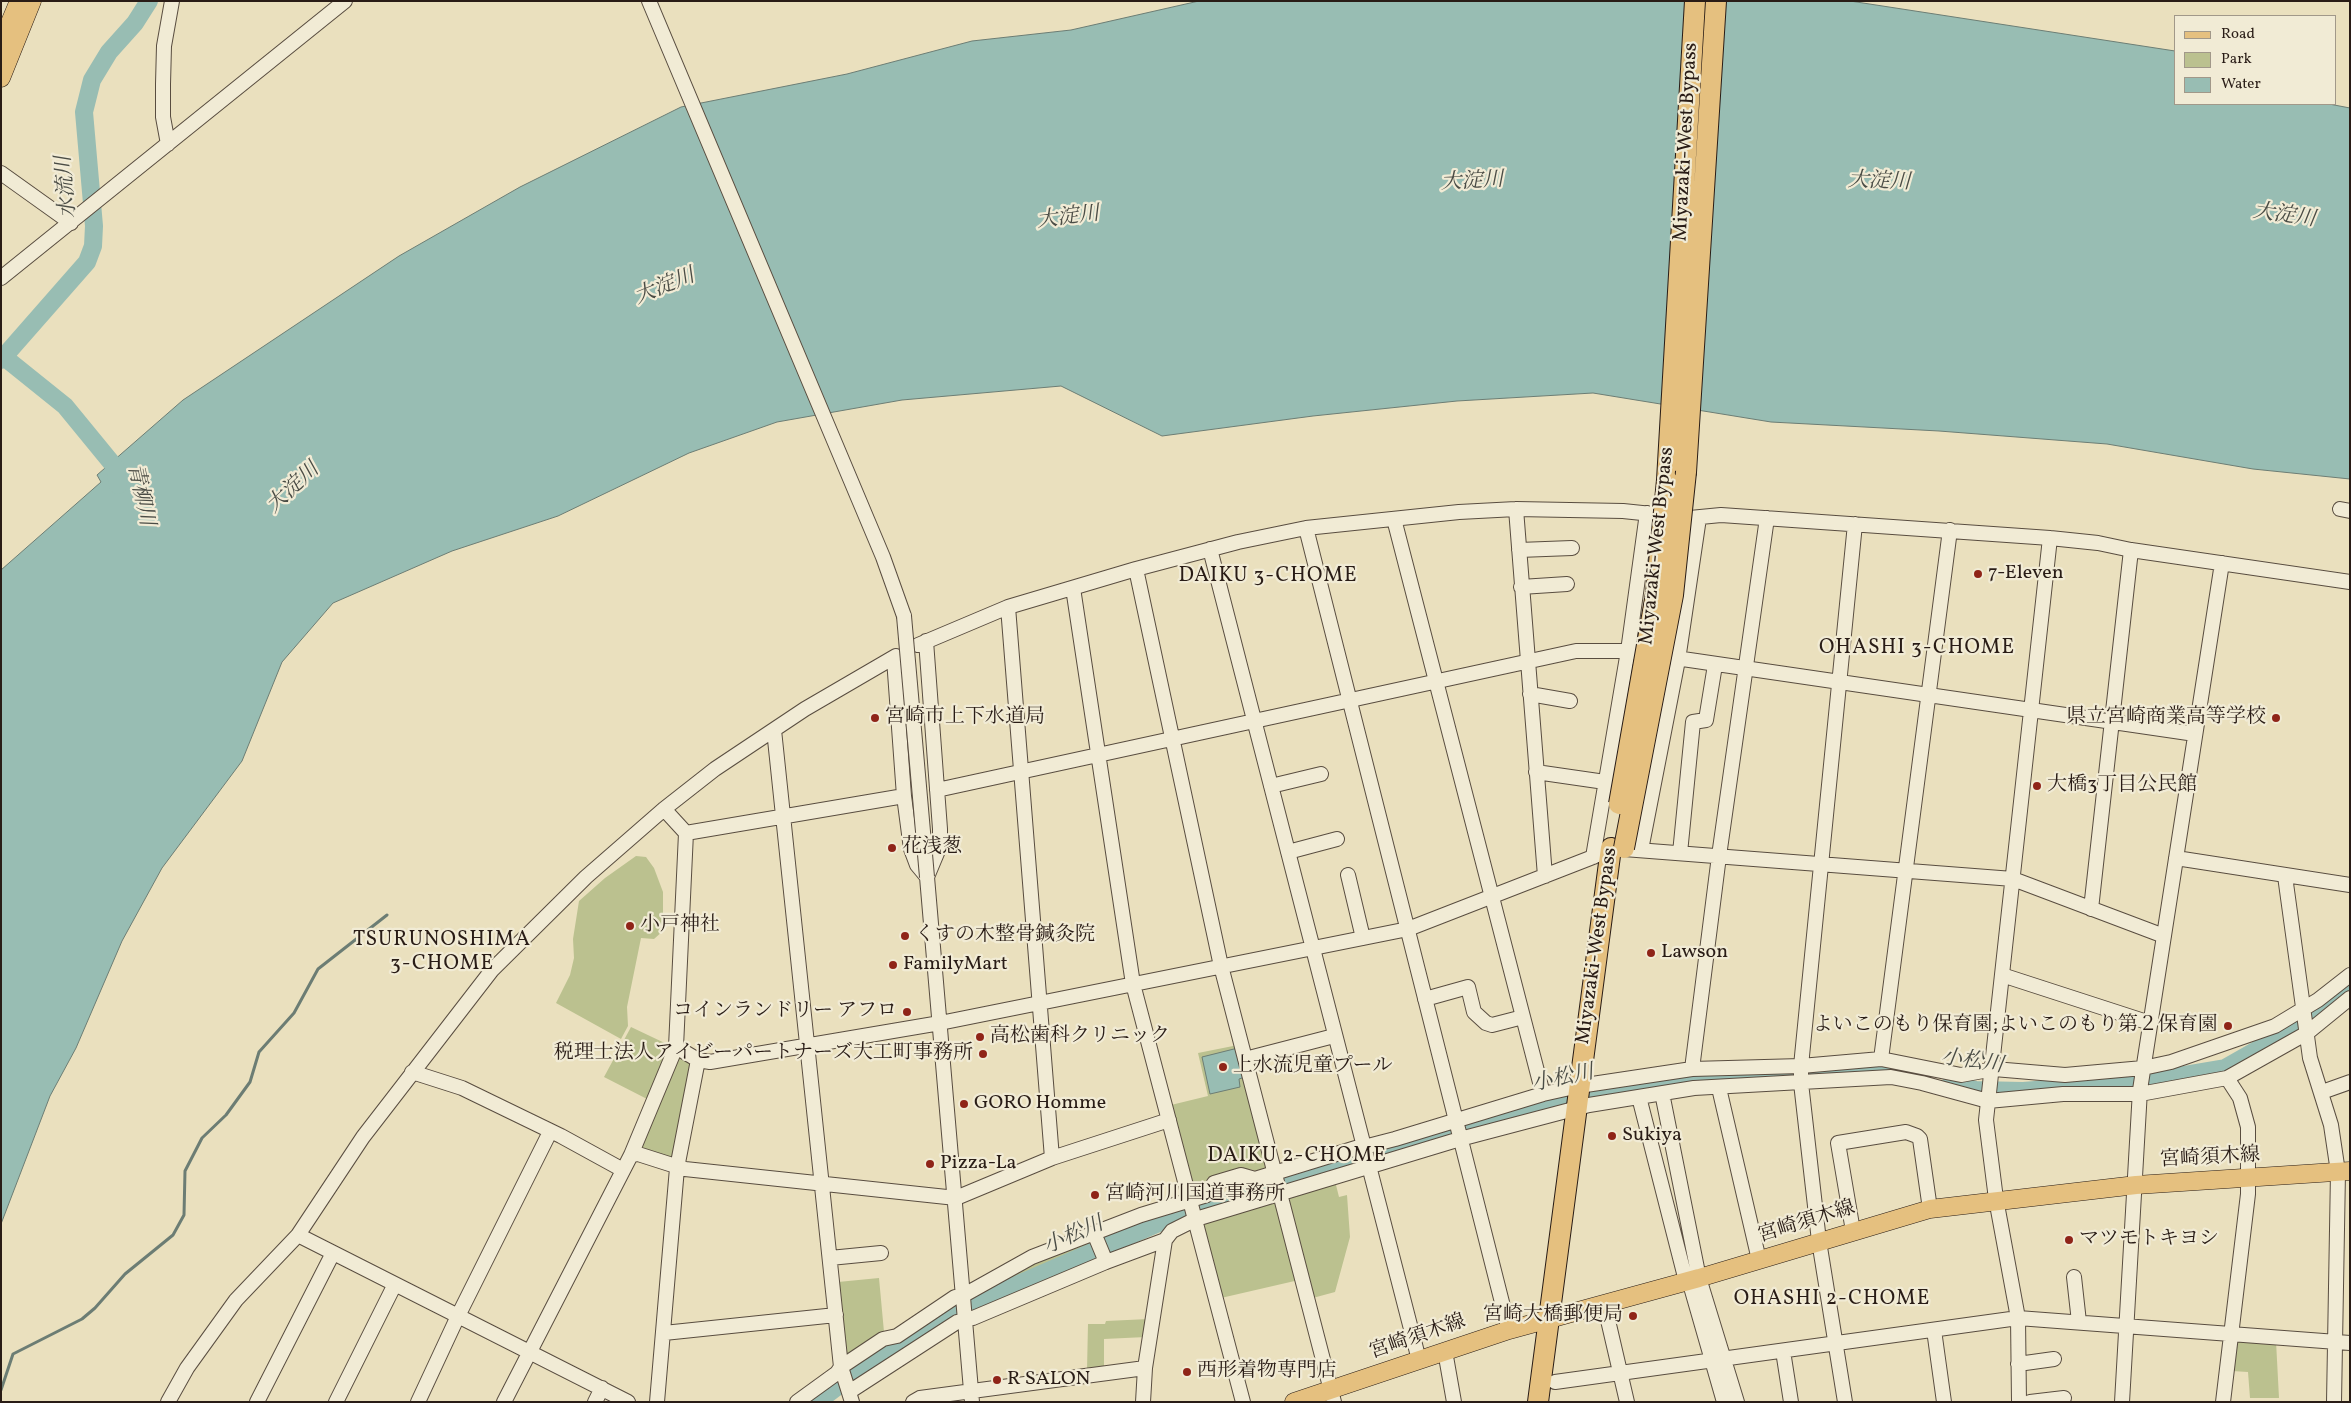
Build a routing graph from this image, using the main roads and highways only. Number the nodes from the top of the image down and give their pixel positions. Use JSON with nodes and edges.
{"nodes":[{"id":1,"x":18,"y":1,"type":"edge"},
{"id":2,"x":32,"y":1,"type":"edge"},
{"id":3,"x":1695,"y":1,"type":"edge"},
{"id":4,"x":1716,"y":1,"type":"edge"},
{"id":5,"x":1,"y":44,"type":"edge"},
{"id":6,"x":1,"y":78,"type":"edge"},
{"id":7,"x":1626,"y":849,"type":"junction"},
{"id":8,"x":2344,"y":1172,"type":"edge"},
{"id":9,"x":1556,"y":1316,"type":"junction"},
{"id":10,"x":1553,"y":1392,"type":"edge"},
{"id":11,"x":1332,"y":1396,"type":"edge"},
{"id":12,"x":1294,"y":1402,"type":"edge"},
{"id":13,"x":1538,"y":1402,"type":"edge"}],
"edges":[{"from":1,"to":5,"type":"main road"},
{"from":2,"to":6,"type":"main road"},
{"from":3,"to":7,"type":"highway","name":"Miyazaki-West Bypass","bridge":true},
{"from":4,"to":7,"type":"highway","name":"Miyazaki-West Bypass","bridge":true},
{"from":7,"to":9,"type":"highway","name":"Miyazaki-West Bypass"},
{"from":8,"to":9,"type":"main road","name":"宮崎須木線"},
{"from":9,"to":10,"type":"highway"},
{"from":9,"to":11,"type":"main road","name":"宮崎須木線"},
{"from":9,"to":13,"type":"highway"},
{"from":11,"to":12,"type":"main road","name":"宮崎須木線"}]}
